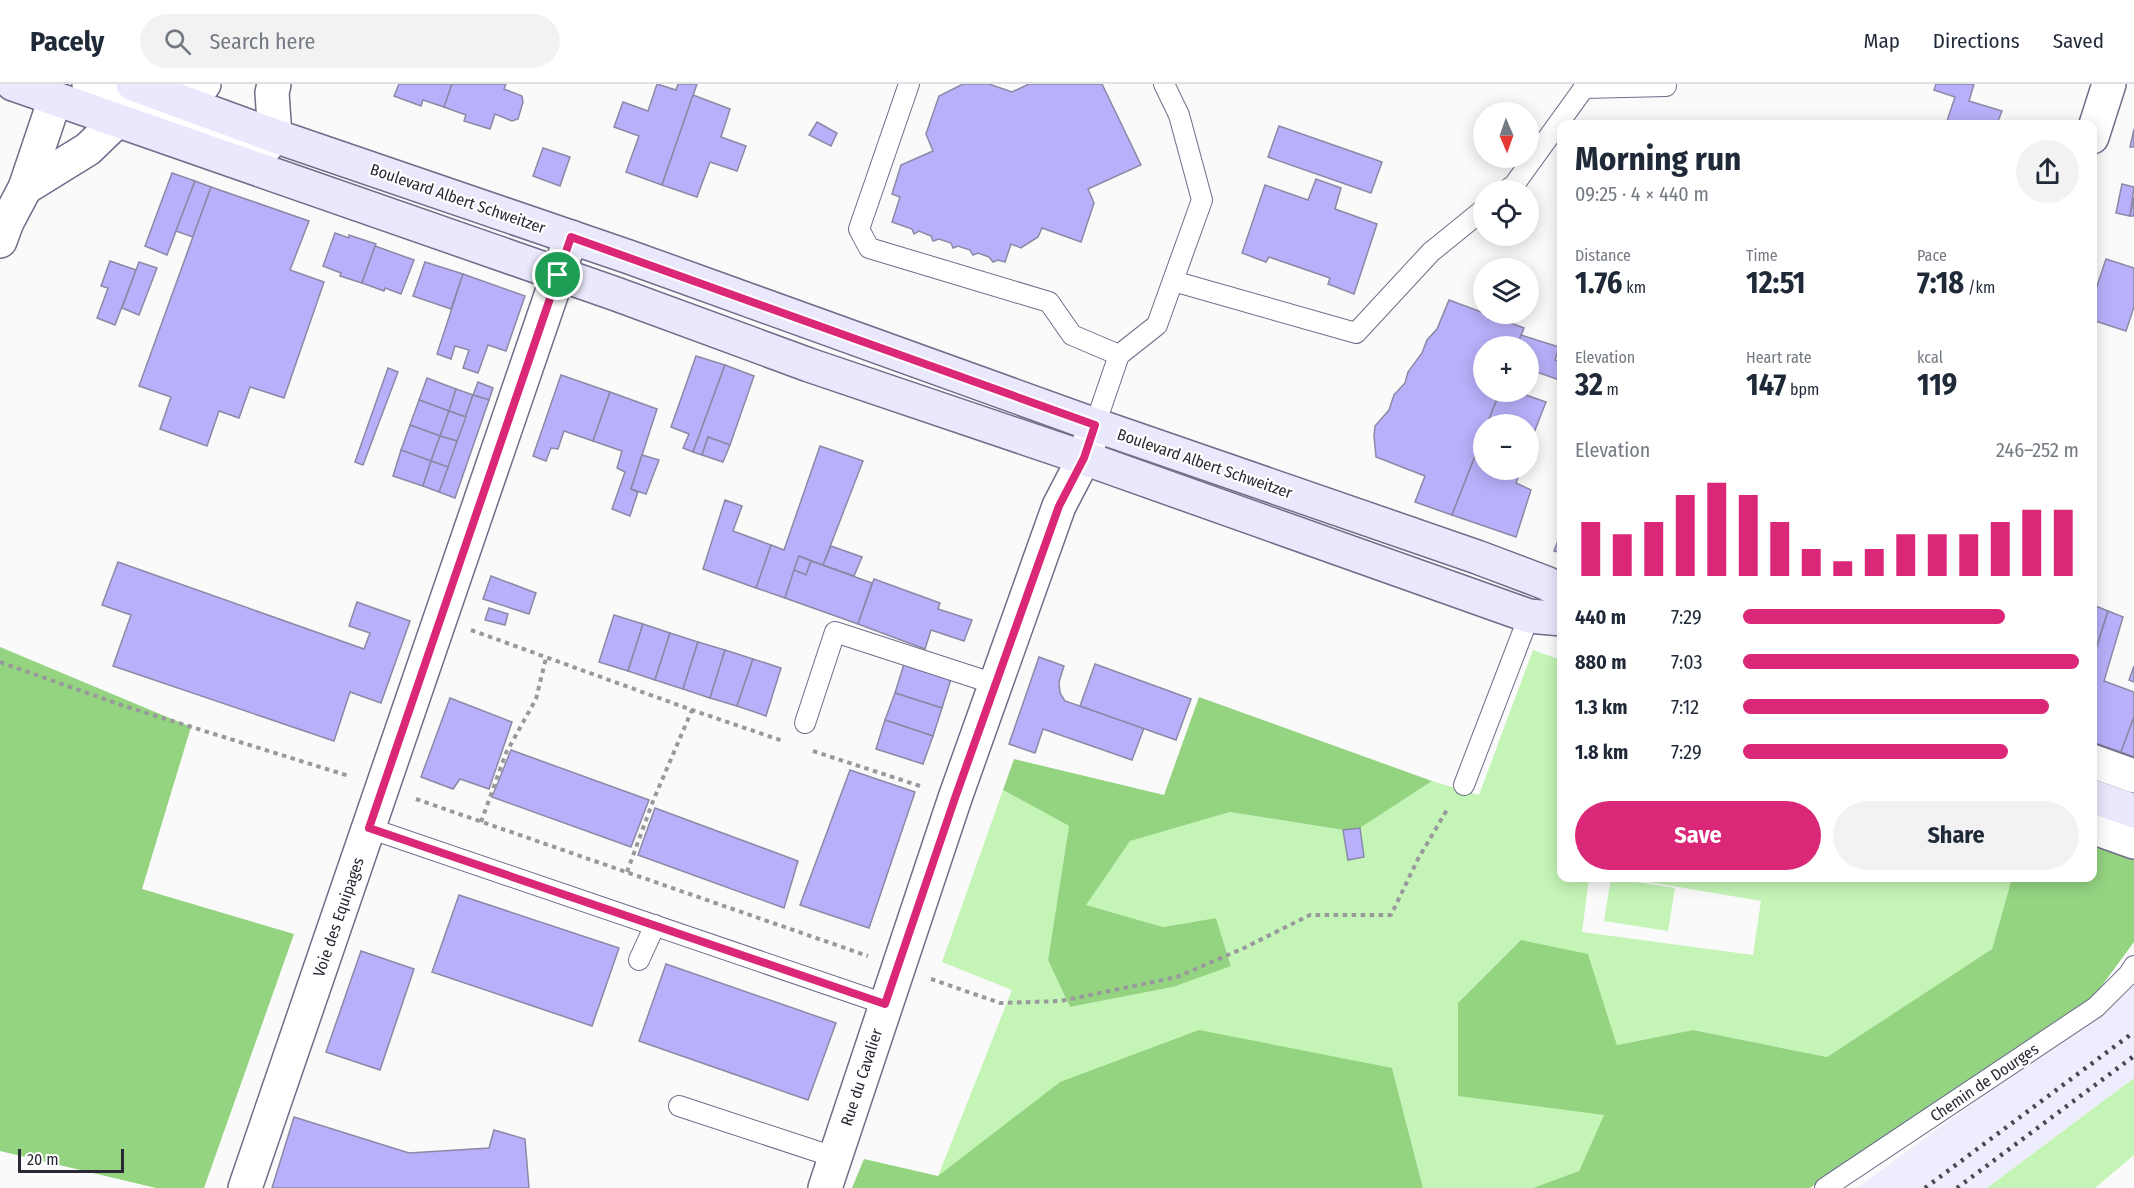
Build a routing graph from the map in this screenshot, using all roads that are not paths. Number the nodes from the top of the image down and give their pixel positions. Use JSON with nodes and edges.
{"nodes":[{"id":1,"x":13,"y":84,"type":"edge"},
{"id":2,"x":89,"y":84,"type":"edge"},
{"id":3,"x":133,"y":84,"type":"edge"},
{"id":4,"x":274,"y":84,"type":"edge"},
{"id":5,"x":909,"y":84,"type":"edge"},
{"id":6,"x":1164,"y":84,"type":"edge"},
{"id":7,"x":2109,"y":84,"type":"edge"},
{"id":8,"x":1666,"y":86,"type":"dead end"},
{"id":9,"x":66,"y":92,"type":"edge"},
{"id":10,"x":194,"y":104,"type":"edge"},
{"id":11,"x":1561,"y":120,"type":"edge"},
{"id":12,"x":117,"y":121,"type":"junction"},
{"id":13,"x":2097,"y":121,"type":"edge"},
{"id":14,"x":1557,"y":125,"type":"edge"},
{"id":15,"x":269,"y":154,"type":"junction"},
{"id":16,"x":1518,"y":180,"type":"edge"},
{"id":17,"x":25,"y":188,"type":"junction"},
{"id":18,"x":1473,"y":219,"type":"edge"},
{"id":19,"x":571,"y":237,"type":"junction"},
{"id":20,"x":0,"y":241,"type":"edge"},
{"id":21,"x":558,"y":275,"type":"junction"},
{"id":22,"x":1173,"y":281,"type":"junction"},
{"id":23,"x":1119,"y":355,"type":"junction"},
{"id":24,"x":1095,"y":425,"type":"junction"},
{"id":25,"x":1084,"y":458,"type":"junction"},
{"id":26,"x":1477,"y":557,"type":"junction"},
{"id":27,"x":1557,"y":572,"type":"edge"},
{"id":28,"x":1557,"y":589,"type":"edge"},
{"id":29,"x":1529,"y":616,"type":"junction"},
{"id":30,"x":1557,"y":619,"type":"edge"},
{"id":31,"x":995,"y":684,"type":"junction"},
{"id":32,"x":804,"y":723,"type":"dead end"},
{"id":33,"x":2097,"y":763,"type":"edge"},
{"id":34,"x":2134,"y":776,"type":"edge"},
{"id":35,"x":1464,"y":785,"type":"road end"},
{"id":36,"x":2097,"y":798,"type":"edge"},
{"id":37,"x":2134,"y":811,"type":"edge"},
{"id":38,"x":369,"y":828,"type":"junction"},
{"id":39,"x":2097,"y":829,"type":"edge"},
{"id":40,"x":2134,"y":842,"type":"edge"},
{"id":41,"x":655,"y":925,"type":"junction"},
{"id":42,"x":639,"y":960,"type":"dead end"},
{"id":43,"x":2134,"y":966,"type":"edge"},
{"id":44,"x":885,"y":1004,"type":"junction"},
{"id":45,"x":679,"y":1106,"type":"dead end"},
{"id":46,"x":830,"y":1173,"type":"edge"},
{"id":47,"x":245,"y":1188,"type":"edge"},
{"id":48,"x":1825,"y":1188,"type":"edge"}],
"edges":[{"from":1,"to":9,"type":"main road","name":"Boulevard Albert Schweitzer"},
{"from":2,"to":10,"type":"street"},
{"from":3,"to":10,"type":"main road","name":"Boulevard Albert Schweitzer"},
{"from":4,"to":15,"type":"street"},
{"from":5,"to":23,"type":"lane"},
{"from":6,"to":22,"type":"lane"},
{"from":7,"to":13,"type":"street"},
{"from":8,"to":11,"type":"lane"},
{"from":9,"to":12,"type":"main road","name":"Boulevard Albert Schweitzer"},
{"from":9,"to":17,"type":"street"},
{"from":10,"to":12,"type":"street"},
{"from":10,"to":15,"type":"main road","name":"Boulevard Albert Schweitzer"},
{"from":12,"to":15,"type":"main road","name":"Boulevard Albert Schweitzer"},
{"from":12,"to":17,"type":"street"},
{"from":14,"to":16,"type":"lane"},
{"from":15,"to":19,"type":"main road","name":"Boulevard Albert Schweitzer"},
{"from":15,"to":21,"type":"main road","name":"Boulevard Albert Schweitzer"},
{"from":17,"to":20,"type":"street"},
{"from":18,"to":22,"type":"lane"},
{"from":19,"to":21,"type":"street","name":"Voie des Equipages"},
{"from":19,"to":24,"type":"main road","name":"Boulevard Albert Schweitzer"},
{"from":21,"to":25,"type":"main road","name":"Boulevard Albert Schweitzer"},
{"from":21,"to":38,"type":"street","name":"Voie des Equipages"},
{"from":22,"to":23,"type":"lane"},
{"from":23,"to":24,"type":"lane"},
{"from":24,"to":25,"type":"street","name":"Rue du Cavalier"},
{"from":24,"to":26,"type":"main road","name":"Boulevard Albert Schweitzer"},
{"from":25,"to":29,"type":"main road","name":"Boulevard Albert Schweitzer"},
{"from":25,"to":31,"type":"street","name":"Rue du Cavalier"},
{"from":26,"to":27,"type":"street","name":"Boulevard Albert Schweitzer"},
{"from":26,"to":28,"type":"main road","name":"Boulevard Albert Schweitzer"},
{"from":29,"to":30,"type":"main road","name":"Boulevard Albert Schweitzer"},
{"from":29,"to":35,"type":"lane"},
{"from":31,"to":32,"type":"lane"},
{"from":31,"to":44,"type":"street","name":"Rue du Cavalier"},
{"from":33,"to":34,"type":"street"},
{"from":36,"to":37,"type":"main road"},
{"from":38,"to":41,"type":"lane"},
{"from":38,"to":47,"type":"street","name":"Voie des Equipages"},
{"from":39,"to":40,"type":"street"},
{"from":41,"to":42,"type":"lane"},
{"from":41,"to":44,"type":"lane"},
{"from":43,"to":48,"type":"lane","name":"Chemin de Dourges"},
{"from":44,"to":46,"type":"street","name":"Rue du Cavalier"},
{"from":45,"to":46,"type":"lane"}]}
